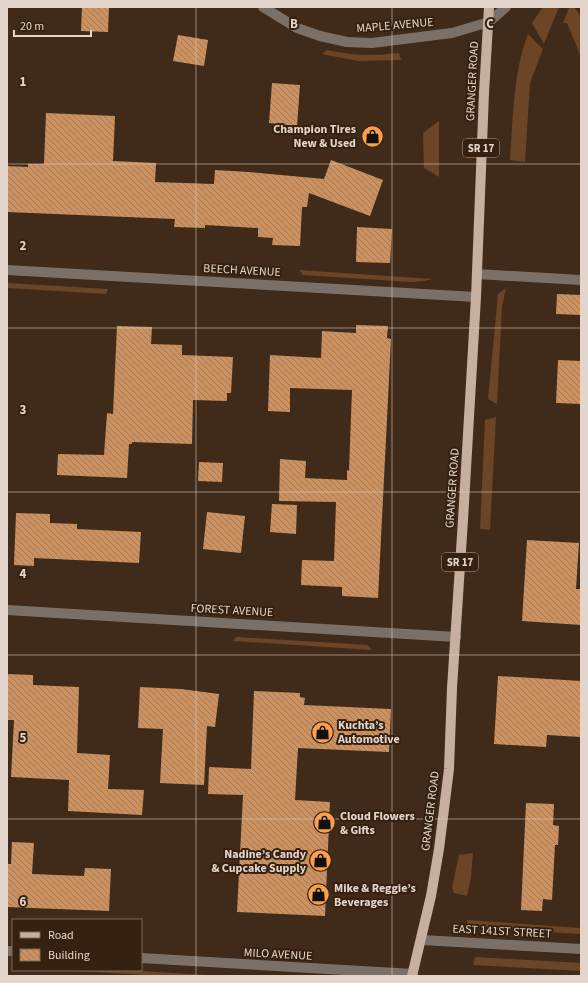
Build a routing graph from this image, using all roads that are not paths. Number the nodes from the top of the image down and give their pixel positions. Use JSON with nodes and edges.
{"nodes":[{"id":1,"x":263,"y":7,"type":"edge"},
{"id":2,"x":489,"y":7,"type":"edge"},
{"id":3,"x":506,"y":7,"type":"edge"},
{"id":4,"x":489,"y":22,"type":"junction"},
{"id":5,"x":7,"y":270,"type":"edge"},
{"id":6,"x":477,"y":274,"type":"junction"},
{"id":7,"x":581,"y":280,"type":"edge"},
{"id":8,"x":476,"y":297,"type":"junction"},
{"id":9,"x":7,"y":610,"type":"edge"},
{"id":10,"x":456,"y":637,"type":"junction"},
{"id":11,"x":422,"y":940,"type":"junction"},
{"id":12,"x":581,"y":949,"type":"edge"},
{"id":13,"x":142,"y":958,"type":"edge"},
{"id":14,"x":412,"y":975,"type":"edge"}],
"edges":[{"from":1,"to":4,"type":"street","name":"MAPLE AVENUE"},
{"from":2,"to":4,"type":"main road","number":"SR 17"},
{"from":3,"to":4,"type":"street"},
{"from":4,"to":6,"type":"main road","name":"GRANGER ROAD","number":"SR 17"},
{"from":5,"to":8,"type":"street","name":"BEECH AVENUE"},
{"from":6,"to":7,"type":"street"},
{"from":6,"to":8,"type":"main road","name":"GRANGER ROAD","number":"SR 17"},
{"from":8,"to":10,"type":"main road","name":"GRANGER ROAD","number":"SR 17"},
{"from":9,"to":10,"type":"street","name":"FOREST AVENUE"},
{"from":10,"to":11,"type":"main road","name":"GRANGER ROAD","number":"SR 17"},
{"from":11,"to":12,"type":"street","name":"EAST 141ST STREET"},
{"from":11,"to":14,"type":"main road","name":"GRANGER ROAD","number":"SR 17"},
{"from":13,"to":14,"type":"street","name":"MILO AVENUE"}]}
